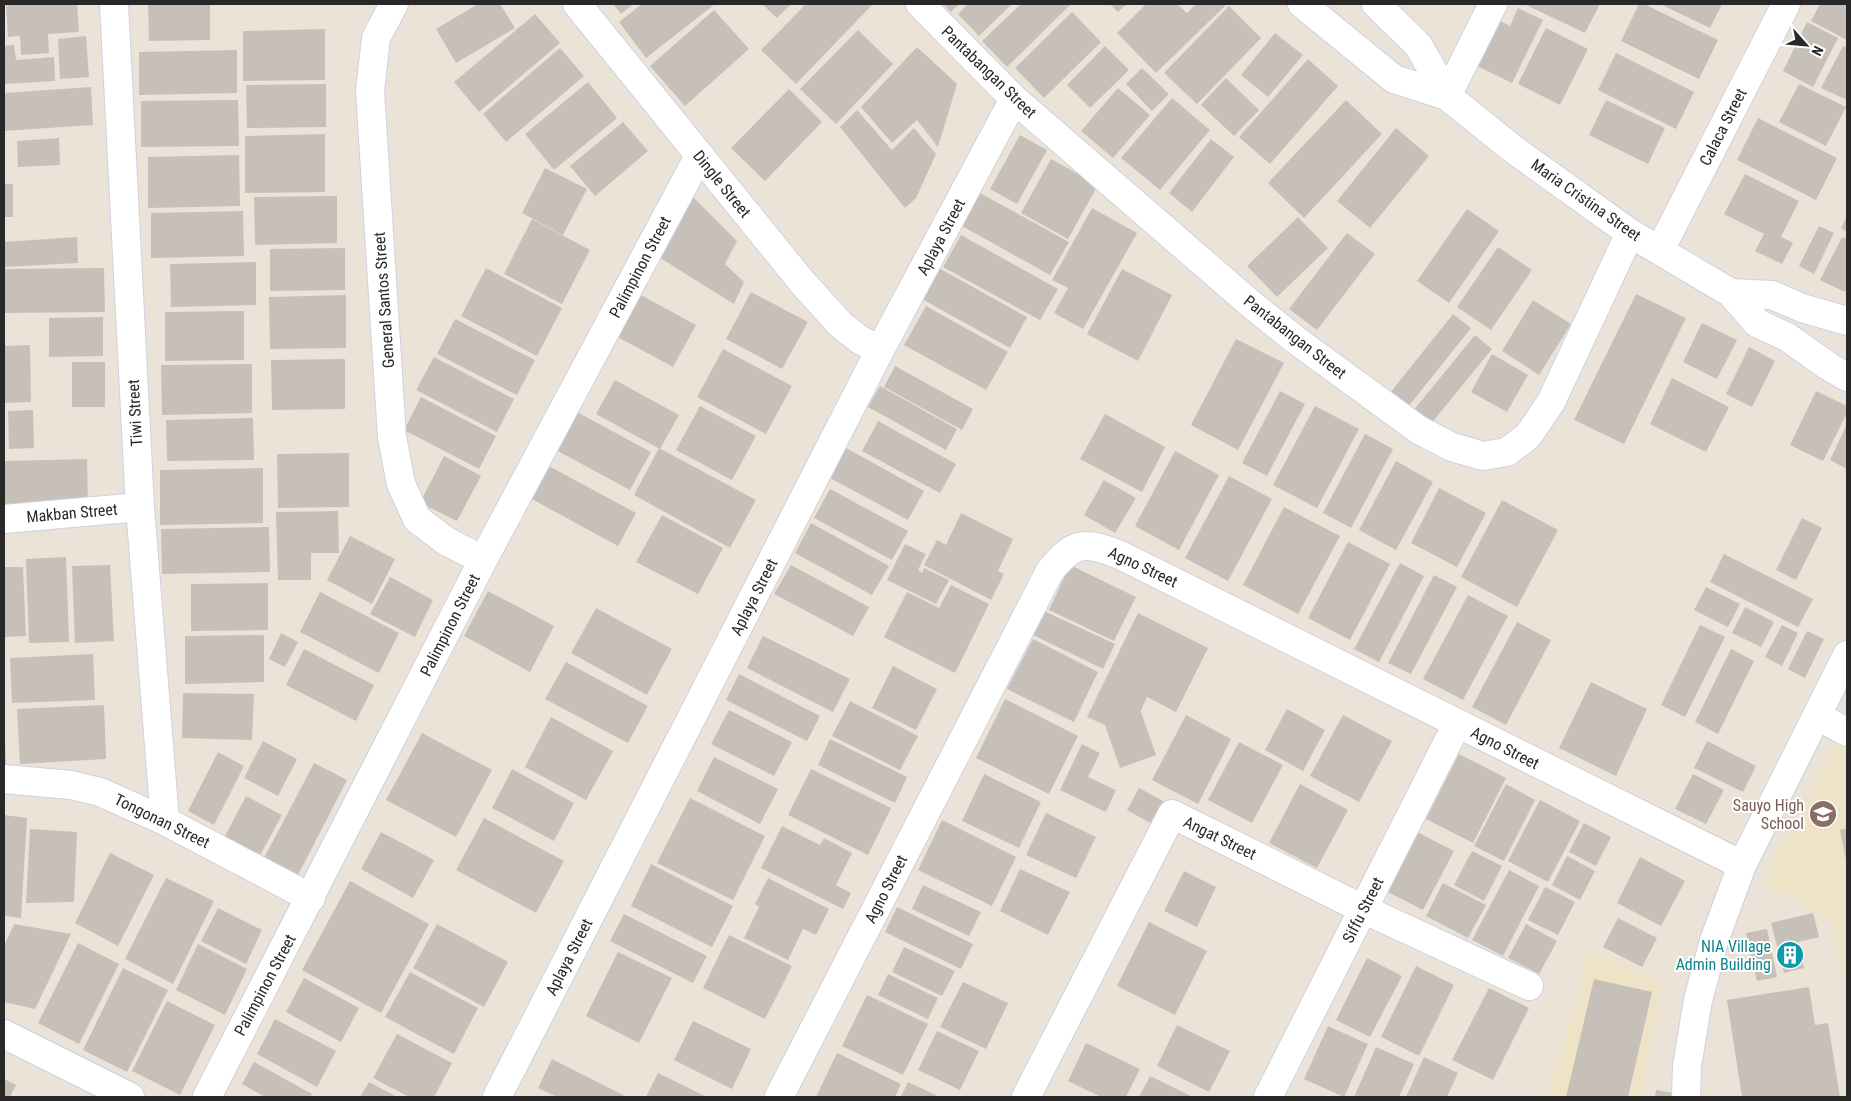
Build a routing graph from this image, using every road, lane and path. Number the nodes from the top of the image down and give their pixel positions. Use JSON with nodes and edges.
{"nodes":[{"id":1,"x":114,"y":4,"type":"edge"},
{"id":2,"x":394,"y":4,"type":"edge"},
{"id":3,"x":577,"y":4,"type":"edge"},
{"id":4,"x":920,"y":4,"type":"edge"},
{"id":5,"x":1302,"y":4,"type":"edge"},
{"id":6,"x":1376,"y":4,"type":"edge"},
{"id":7,"x":1493,"y":4,"type":"edge"},
{"id":8,"x":1786,"y":4,"type":"edge"},
{"id":9,"x":1447,"y":96,"type":"junction"},
{"id":10,"x":1014,"y":99,"type":"junction"},
{"id":11,"x":699,"y":156,"type":"junction"},
{"id":12,"x":1630,"y":233,"type":"junction"},
{"id":13,"x":1660,"y":250,"type":"junction"},
{"id":14,"x":1731,"y":293,"type":"junction"},
{"id":15,"x":1847,"y":321,"type":"edge"},
{"id":16,"x":880,"y":350,"type":"junction"},
{"id":17,"x":1847,"y":377,"type":"edge"},
{"id":18,"x":140,"y":507,"type":"junction"},
{"id":19,"x":4,"y":519,"type":"edge"},
{"id":20,"x":483,"y":560,"type":"junction"},
{"id":21,"x":1847,"y":655,"type":"edge"},
{"id":22,"x":1817,"y":716,"type":"junction"},
{"id":23,"x":1457,"y":724,"type":"junction"},
{"id":24,"x":1847,"y":732,"type":"edge"},
{"id":25,"x":4,"y":779,"type":"edge"},
{"id":26,"x":166,"y":821,"type":"junction"},
{"id":27,"x":1742,"y":865,"type":"junction"},
{"id":28,"x":311,"y":898,"type":"junction"},
{"id":29,"x":1363,"y":909,"type":"junction"},
{"id":30,"x":1529,"y":986,"type":"dead end"},
{"id":31,"x":4,"y":1034,"type":"edge"},
{"id":32,"x":1275,"y":1095,"type":"edge"},
{"id":33,"x":130,"y":1097,"type":"edge"},
{"id":34,"x":207,"y":1097,"type":"edge"},
{"id":35,"x":498,"y":1097,"type":"edge"},
{"id":36,"x":779,"y":1097,"type":"edge"},
{"id":37,"x":1026,"y":1097,"type":"edge"},
{"id":38,"x":1686,"y":1097,"type":"edge"}],
"edges":[{"from":1,"to":18,"type":"street","name":"Tiwi Street"},
{"from":2,"to":20,"type":"street","name":"General Santos Street"},
{"from":3,"to":11,"type":"street","name":"Dingle Street"},
{"from":4,"to":10,"type":"street","name":"Pantabangan Street"},
{"from":5,"to":9,"type":"street","name":"Maria Cristina Street"},
{"from":6,"to":9,"type":"street","name":"Maria Cristina Street"},
{"from":7,"to":9,"type":"street"},
{"from":8,"to":13,"type":"street","name":"Calaca Street"},
{"from":9,"to":12,"type":"street","name":"Maria Cristina Street"},
{"from":10,"to":12,"type":"street","name":"Pantabangan Street"},
{"from":10,"to":16,"type":"street","name":"Aplaya Street"},
{"from":11,"to":16,"type":"street","name":"Dingle Street"},
{"from":11,"to":20,"type":"street","name":"Palimpinon Street"},
{"from":12,"to":13,"type":"street","name":"Maria Cristina Street"},
{"from":13,"to":14,"type":"street","name":"Maria Cristina Street"},
{"from":14,"to":15,"type":"street","name":"Maria Cristina Street"},
{"from":14,"to":17,"type":"street","name":"Maria Cristina Street"},
{"from":16,"to":35,"type":"street","name":"Aplaya Street"},
{"from":18,"to":19,"type":"street","name":"Makban Street"},
{"from":18,"to":26,"type":"street","name":"Tiwi Street"},
{"from":20,"to":28,"type":"street","name":"Palimpinon Street"},
{"from":21,"to":22,"type":"street"},
{"from":22,"to":24,"type":"street"},
{"from":22,"to":27,"type":"street"},
{"from":23,"to":27,"type":"street","name":"Agno Street"},
{"from":23,"to":29,"type":"street","name":"Siffu Street"},
{"from":23,"to":36,"type":"street","name":"Agno Street"},
{"from":25,"to":26,"type":"street","name":"Tongonan Street"},
{"from":26,"to":28,"type":"street","name":"Tongonan Street"},
{"from":27,"to":38,"type":"street"},
{"from":28,"to":34,"type":"street","name":"Palimpinon Street"},
{"from":29,"to":30,"type":"street","name":"Angat Street"},
{"from":29,"to":32,"type":"street","name":"Siffu Street"},
{"from":29,"to":37,"type":"street","name":"Angat Street"},
{"from":31,"to":33,"type":"street"}]}
